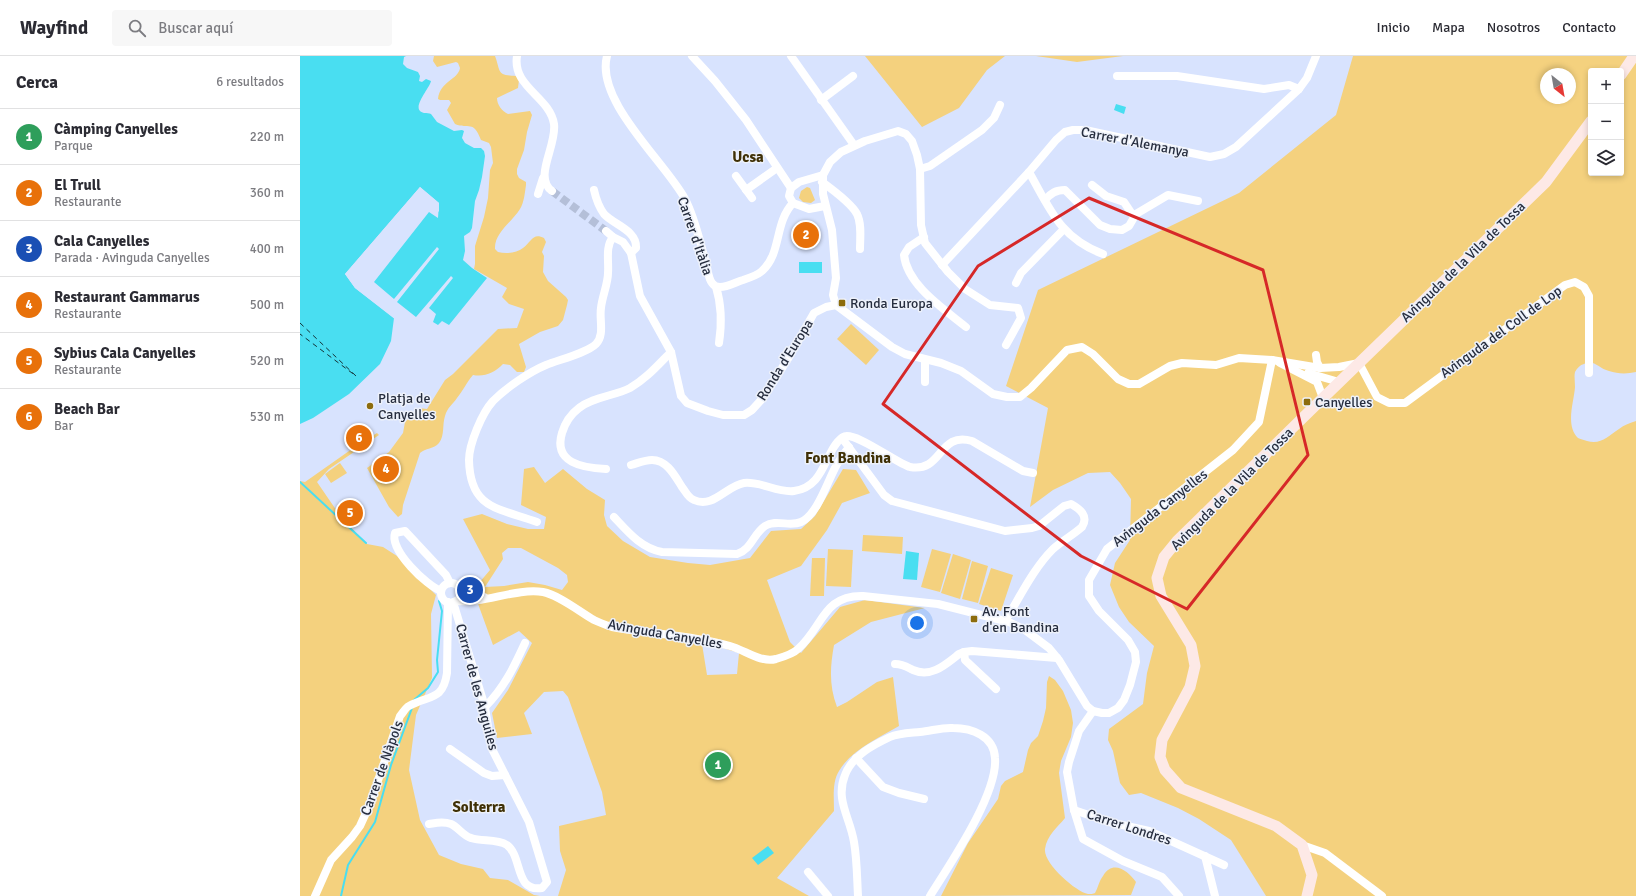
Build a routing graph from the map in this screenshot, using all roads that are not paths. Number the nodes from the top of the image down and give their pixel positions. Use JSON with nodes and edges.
{"nodes":[{"id":1,"x":517,"y":56,"type":"edge"},
{"id":2,"x":607,"y":56,"type":"edge"},
{"id":3,"x":692,"y":56,"type":"edge"},
{"id":4,"x":791,"y":56,"type":"edge"},
{"id":5,"x":1316,"y":56,"type":"edge"},
{"id":6,"x":1634,"y":56,"type":"edge"},
{"id":7,"x":1624,"y":71,"type":"edge"},
{"id":8,"x":854,"y":76,"type":"dead end"},
{"id":9,"x":1117,"y":76,"type":"dead end"},
{"id":10,"x":1298,"y":89,"type":"junction"},
{"id":11,"x":821,"y":100,"type":"junction"},
{"id":12,"x":1000,"y":105,"type":"dead end"},
{"id":13,"x":1588,"y":125,"type":"edge"},
{"id":14,"x":854,"y":145,"type":"junction"},
{"id":15,"x":778,"y":168,"type":"junction"},
{"id":16,"x":920,"y":169,"type":"junction"},
{"id":17,"x":1029,"y":172,"type":"junction"},
{"id":18,"x":736,"y":176,"type":"dead end"},
{"id":19,"x":543,"y":177,"type":"junction"},
{"id":20,"x":823,"y":179,"type":"junction"},
{"id":21,"x":1092,"y":185,"type":"dead end"},
{"id":22,"x":791,"y":188,"type":"junction"},
{"id":23,"x":594,"y":190,"type":"dead end"},
{"id":24,"x":746,"y":190,"type":"junction"},
{"id":25,"x":552,"y":191,"type":"tunnel mouth"},
{"id":26,"x":538,"y":194,"type":"dead end"},
{"id":27,"x":752,"y":198,"type":"dead end"},
{"id":28,"x":1045,"y":200,"type":"junction"},
{"id":29,"x":1198,"y":201,"type":"dead end"},
{"id":30,"x":793,"y":203,"type":"junction"},
{"id":31,"x":825,"y":206,"type":"junction"},
{"id":32,"x":1134,"y":217,"type":"junction"},
{"id":33,"x":1063,"y":230,"type":"junction"},
{"id":34,"x":606,"y":231,"type":"tunnel mouth"},
{"id":35,"x":613,"y":237,"type":"junction"},
{"id":36,"x":924,"y":237,"type":"junction"},
{"id":37,"x":860,"y":249,"type":"dead end"},
{"id":38,"x":631,"y":253,"type":"junction"},
{"id":39,"x":1103,"y":254,"type":"dead end"},
{"id":40,"x":942,"y":265,"type":"junction"},
{"id":41,"x":1016,"y":283,"type":"dead end"},
{"id":42,"x":716,"y":287,"type":"junction"},
{"id":43,"x":836,"y":305,"type":"junction"},
{"id":44,"x":966,"y":327,"type":"dead end"},
{"id":45,"x":719,"y":343,"type":"dead end"},
{"id":46,"x":1006,"y":345,"type":"dead end"},
{"id":47,"x":671,"y":352,"type":"junction"},
{"id":48,"x":1316,"y":355,"type":"dead end"},
{"id":49,"x":925,"y":360,"type":"junction"},
{"id":50,"x":1272,"y":360,"type":"junction"},
{"id":51,"x":1359,"y":363,"type":"junction"},
{"id":52,"x":1320,"y":368,"type":"junction"},
{"id":53,"x":1294,"y":369,"type":"junction"},
{"id":54,"x":1589,"y":373,"type":"dead end"},
{"id":55,"x":925,"y":382,"type":"dead end"},
{"id":56,"x":1339,"y":382,"type":"junction"},
{"id":57,"x":1323,"y":398,"type":"junction"},
{"id":58,"x":842,"y":438,"type":"junction"},
{"id":59,"x":849,"y":447,"type":"junction"},
{"id":60,"x":631,"y":465,"type":"dead end"},
{"id":61,"x":606,"y":469,"type":"dead end"},
{"id":62,"x":1033,"y":473,"type":"dead end"},
{"id":63,"x":614,"y":517,"type":"dead end"},
{"id":64,"x":537,"y":522,"type":"dead end"},
{"id":65,"x":450,"y":583,"type":"junction"},
{"id":66,"x":460,"y":590,"type":"junction"},
{"id":67,"x":441,"y":591,"type":"junction"},
{"id":68,"x":491,"y":598,"type":"junction"},
{"id":69,"x":452,"y":602,"type":"junction"},
{"id":70,"x":1005,"y":621,"type":"junction"},
{"id":71,"x":525,"y":643,"type":"dead end"},
{"id":72,"x":964,"y":652,"type":"junction"},
{"id":73,"x":1057,"y":658,"type":"junction"},
{"id":74,"x":895,"y":664,"type":"dead end"},
{"id":75,"x":996,"y":689,"type":"dead end"},
{"id":76,"x":485,"y":707,"type":"junction"},
{"id":77,"x":1093,"y":710,"type":"junction"},
{"id":78,"x":450,"y":749,"type":"dead end"},
{"id":79,"x":856,"y":758,"type":"junction"},
{"id":80,"x":505,"y":775,"type":"junction"},
{"id":81,"x":924,"y":799,"type":"dead end"},
{"id":82,"x":1074,"y":810,"type":"junction"},
{"id":83,"x":429,"y":824,"type":"dead end"},
{"id":84,"x":1302,"y":845,"type":"junction"},
{"id":85,"x":1205,"y":856,"type":"junction"},
{"id":86,"x":1224,"y":865,"type":"dead end"},
{"id":87,"x":808,"y":872,"type":"dead end"},
{"id":88,"x":315,"y":896,"type":"edge"},
{"id":89,"x":828,"y":896,"type":"edge"},
{"id":90,"x":858,"y":896,"type":"edge"},
{"id":91,"x":930,"y":896,"type":"edge"},
{"id":92,"x":1179,"y":896,"type":"edge"},
{"id":93,"x":1215,"y":896,"type":"edge"},
{"id":94,"x":1307,"y":896,"type":"edge"},
{"id":95,"x":1382,"y":896,"type":"edge"}],
"edges":[{"from":1,"to":19,"type":"street"},
{"from":2,"to":42,"type":"street","name":"Carrer d'Itàlia"},
{"from":3,"to":15,"type":"street"},
{"from":4,"to":11,"type":"street"},
{"from":5,"to":10,"type":"street","name":"Carrer d'Alemanya"},
{"from":6,"to":7,"type":"main road"},
{"from":8,"to":11,"type":"street"},
{"from":9,"to":10,"type":"street"},
{"from":10,"to":17,"type":"street","name":"Carrer d'Alemanya"},
{"from":11,"to":14,"type":"street"},
{"from":12,"to":16,"type":"street"},
{"from":13,"to":51,"type":"main road","name":"Avinguda de la Vila de Tossa"},
{"from":14,"to":16,"type":"street"},
{"from":14,"to":20,"type":"street"},
{"from":15,"to":22,"type":"street"},
{"from":15,"to":24,"type":"street"},
{"from":16,"to":36,"type":"street"},
{"from":17,"to":28,"type":"street"},
{"from":17,"to":40,"type":"street","name":"Carrer d'Alemanya"},
{"from":18,"to":24,"type":"street"},
{"from":19,"to":25,"type":"street"},
{"from":19,"to":26,"type":"street"},
{"from":20,"to":22,"type":"street"},
{"from":20,"to":31,"type":"street"},
{"from":20,"to":37,"type":"street"},
{"from":21,"to":32,"type":"street"},
{"from":22,"to":30,"type":"street"},
{"from":23,"to":38,"type":"street","name":"Ronda d'Europa"},
{"from":24,"to":27,"type":"street"},
{"from":28,"to":32,"type":"street"},
{"from":28,"to":33,"type":"street"},
{"from":29,"to":32,"type":"street"},
{"from":30,"to":31,"type":"street"},
{"from":30,"to":42,"type":"street","name":"Carrer d'Itàlia"},
{"from":31,"to":43,"type":"street"},
{"from":33,"to":39,"type":"street"},
{"from":33,"to":41,"type":"street"},
{"from":34,"to":35,"type":"street"},
{"from":35,"to":38,"type":"street"},
{"from":35,"to":64,"type":"street"},
{"from":36,"to":40,"type":"street"},
{"from":36,"to":44,"type":"street"},
{"from":38,"to":47,"type":"street","name":"Ronda d'Europa"},
{"from":40,"to":46,"type":"street"},
{"from":42,"to":45,"type":"street"},
{"from":43,"to":47,"type":"street","name":"Ronda d'Europa"},
{"from":43,"to":49,"type":"street"},
{"from":47,"to":61,"type":"street"},
{"from":48,"to":52,"type":"street"},
{"from":49,"to":50,"type":"street"},
{"from":49,"to":55,"type":"street"},
{"from":50,"to":52,"type":"street"},
{"from":50,"to":53,"type":"street"},
{"from":50,"to":77,"type":"street","name":"Avinguda Canyelles"},
{"from":51,"to":52,"type":"street"},
{"from":51,"to":54,"type":"street","name":"Avinguda del Coll de Lop"},
{"from":51,"to":56,"type":"main road","name":"Avinguda de la Vila de Tossa"},
{"from":53,"to":56,"type":"street"},
{"from":53,"to":57,"type":"street"},
{"from":56,"to":57,"type":"main road","name":"Avinguda de la Vila de Tossa"},
{"from":57,"to":84,"type":"main road","name":"Avinguda de la Vila de Tossa"},
{"from":58,"to":59,"type":"street"},
{"from":58,"to":60,"type":"street"},
{"from":58,"to":62,"type":"street"},
{"from":59,"to":63,"type":"street"},
{"from":59,"to":70,"type":"street"},
{"from":65,"to":66,"type":"street"},
{"from":65,"to":67,"type":"street"},
{"from":65,"to":67,"type":"street"},
{"from":66,"to":68,"type":"street","name":"Avinguda Canyelles"},
{"from":66,"to":69,"type":"street"},
{"from":67,"to":69,"type":"street"},
{"from":68,"to":69,"type":"street","name":"Avinguda Canyelles"},
{"from":68,"to":70,"type":"street","name":"Avinguda Canyelles"},
{"from":69,"to":76,"type":"street","name":"Carrer de les Anguiles"},
{"from":69,"to":88,"type":"street","name":"Carrer de Nàpols"},
{"from":70,"to":73,"type":"street","name":"Avinguda Canyelles"},
{"from":71,"to":76,"type":"street"},
{"from":72,"to":73,"type":"street"},
{"from":72,"to":74,"type":"street"},
{"from":72,"to":75,"type":"street"},
{"from":73,"to":77,"type":"street","name":"Avinguda Canyelles"},
{"from":76,"to":80,"type":"street","name":"Carrer de les Anguiles"},
{"from":77,"to":82,"type":"street"},
{"from":78,"to":80,"type":"street"},
{"from":79,"to":81,"type":"street"},
{"from":79,"to":90,"type":"street"},
{"from":79,"to":91,"type":"street"},
{"from":80,"to":83,"type":"street","name":"Carrer de les Anguiles"},
{"from":82,"to":85,"type":"street","name":"Carrer Londres"},
{"from":82,"to":92,"type":"street"},
{"from":84,"to":94,"type":"main road"},
{"from":84,"to":95,"type":"street"},
{"from":85,"to":86,"type":"street","name":"Carrer Londres"},
{"from":85,"to":93,"type":"street"},
{"from":87,"to":89,"type":"street"}]}
